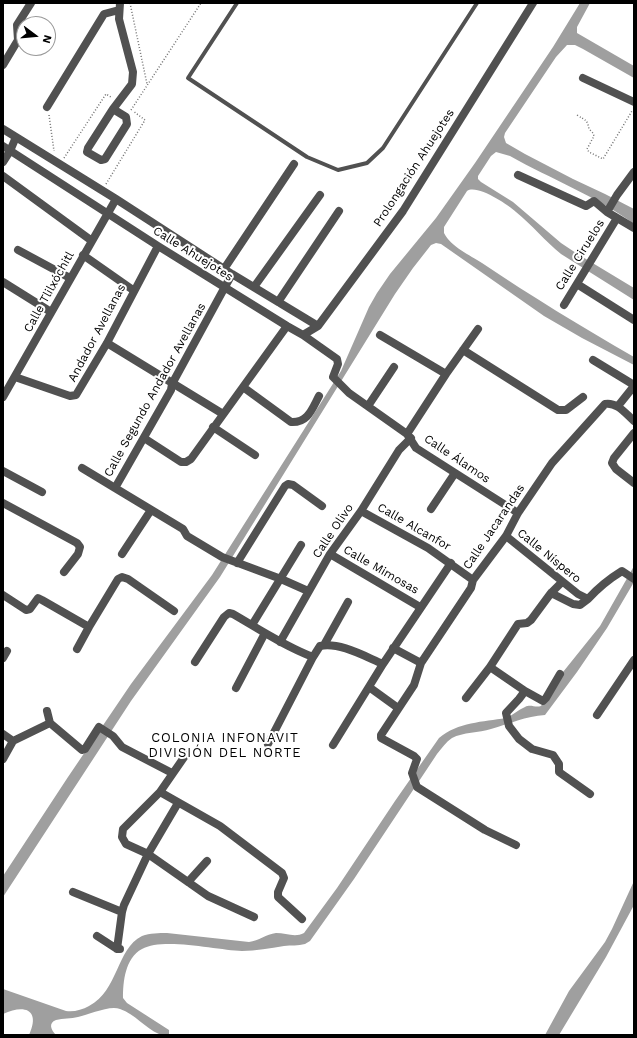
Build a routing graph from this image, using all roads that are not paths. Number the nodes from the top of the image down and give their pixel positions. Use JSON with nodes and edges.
{"nodes":[{"id":1,"x":31,"y":3,"type":"edge"},
{"id":2,"x":237,"y":3,"type":"edge"},
{"id":3,"x":477,"y":3,"type":"edge"},
{"id":4,"x":533,"y":3,"type":"edge"},
{"id":5,"x":120,"y":6,"type":"edge"},
{"id":6,"x":3,"y":65,"type":"edge"},
{"id":7,"x":583,"y":78,"type":"dead end"},
{"id":8,"x":634,"y":102,"type":"edge"},
{"id":9,"x":47,"y":107,"type":"road end"},
{"id":10,"x":113,"y":109,"type":"junction"},
{"id":11,"x":3,"y":129,"type":"edge"},
{"id":12,"x":16,"y":137,"type":"junction"},
{"id":13,"x":7,"y":148,"type":"edge"},
{"id":14,"x":3,"y":162,"type":"edge"},
{"id":15,"x":294,"y":164,"type":"dead end"},
{"id":16,"x":634,"y":172,"type":"edge"},
{"id":17,"x":518,"y":175,"type":"dead end"},
{"id":18,"x":3,"y":176,"type":"edge"},
{"id":19,"x":320,"y":196,"type":"dead end"},
{"id":20,"x":116,"y":199,"type":"junction"},
{"id":21,"x":607,"y":210,"type":"junction"},
{"id":22,"x":339,"y":211,"type":"dead end"},
{"id":23,"x":107,"y":214,"type":"junction"},
{"id":24,"x":617,"y":218,"type":"junction"},
{"id":25,"x":634,"y":228,"type":"edge"},
{"id":26,"x":92,"y":241,"type":"junction"},
{"id":27,"x":158,"y":246,"type":"junction"},
{"id":28,"x":18,"y":250,"type":"dead end"},
{"id":29,"x":84,"y":255,"type":"junction"},
{"id":30,"x":224,"y":269,"type":"junction"},
{"id":31,"x":232,"y":274,"type":"junction"},
{"id":32,"x":70,"y":278,"type":"junction"},
{"id":33,"x":3,"y":282,"type":"edge"},
{"id":34,"x":577,"y":284,"type":"junction"},
{"id":35,"x":254,"y":287,"type":"junction"},
{"id":36,"x":224,"y":288,"type":"junction"},
{"id":37,"x":134,"y":290,"type":"junction"},
{"id":38,"x":278,"y":302,"type":"junction"},
{"id":39,"x":564,"y":305,"type":"dead end"},
{"id":40,"x":51,"y":312,"type":"junction"},
{"id":41,"x":634,"y":320,"type":"edge"},
{"id":42,"x":287,"y":326,"type":"junction"},
{"id":43,"x":318,"y":326,"type":"junction"},
{"id":44,"x":478,"y":329,"type":"dead end"},
{"id":45,"x":303,"y":335,"type":"junction"},
{"id":46,"x":380,"y":335,"type":"dead end"},
{"id":47,"x":106,"y":343,"type":"junction"},
{"id":48,"x":464,"y":350,"type":"junction"},
{"id":49,"x":593,"y":360,"type":"dead end"},
{"id":50,"x":394,"y":367,"type":"dead end"},
{"id":51,"x":446,"y":374,"type":"junction"},
{"id":52,"x":15,"y":377,"type":"junction"},
{"id":53,"x":172,"y":384,"type":"junction"},
{"id":54,"x":634,"y":386,"type":"edge"},
{"id":55,"x":243,"y":387,"type":"junction"},
{"id":56,"x":4,"y":393,"type":"edge"},
{"id":57,"x":349,"y":393,"type":"joint"},
{"id":58,"x":319,"y":396,"type":"dead end"},
{"id":59,"x":583,"y":397,"type":"dead end"},
{"id":60,"x":368,"y":406,"type":"junction"},
{"id":61,"x":618,"y":406,"type":"junction"},
{"id":62,"x":223,"y":414,"type":"junction"},
{"id":63,"x":634,"y":421,"type":"edge"},
{"id":64,"x":213,"y":427,"type":"junction"},
{"id":65,"x":634,"y":433,"type":"edge"},
{"id":66,"x":409,"y":436,"type":"junction"},
{"id":67,"x":144,"y":438,"type":"junction"},
{"id":68,"x":255,"y":455,"type":"dead end"},
{"id":69,"x":82,"y":468,"type":"dead end"},
{"id":70,"x":3,"y":471,"type":"edge"},
{"id":71,"x":455,"y":473,"type":"junction"},
{"id":72,"x":634,"y":483,"type":"edge"},
{"id":73,"x":115,"y":488,"type":"junction"},
{"id":74,"x":42,"y":492,"type":"dead end"},
{"id":75,"x":3,"y":503,"type":"edge"},
{"id":76,"x":322,"y":506,"type":"dead end"},
{"id":77,"x":431,"y":509,"type":"dead end"},
{"id":78,"x":151,"y":510,"type":"junction"},
{"id":79,"x":362,"y":510,"type":"junction"},
{"id":80,"x":518,"y":512,"type":"junction"},
{"id":81,"x":506,"y":536,"type":"junction"},
{"id":82,"x":301,"y":545,"type":"dead end"},
{"id":83,"x":122,"y":554,"type":"dead end"},
{"id":84,"x":330,"y":554,"type":"junction"},
{"id":85,"x":235,"y":562,"type":"junction"},
{"id":86,"x":451,"y":563,"type":"junction"},
{"id":87,"x":64,"y":572,"type":"dead end"},
{"id":88,"x":281,"y":579,"type":"junction"},
{"id":89,"x":634,"y":579,"type":"edge"},
{"id":90,"x":473,"y":580,"type":"junction"},
{"id":91,"x":562,"y":582,"type":"junction"},
{"id":92,"x":308,"y":591,"type":"junction"},
{"id":93,"x":551,"y":593,"type":"junction"},
{"id":94,"x":3,"y":596,"type":"edge"},
{"id":95,"x":588,"y":600,"type":"junction"},
{"id":96,"x":348,"y":602,"type":"dead end"},
{"id":97,"x":420,"y":607,"type":"junction"},
{"id":98,"x":174,"y":611,"type":"dead end"},
{"id":99,"x":252,"y":625,"type":"junction"},
{"id":100,"x":89,"y":627,"type":"junction"},
{"id":101,"x":265,"y":633,"type":"junction"},
{"id":102,"x":280,"y":642,"type":"junction"},
{"id":103,"x":324,"y":645,"type":"junction"},
{"id":104,"x":393,"y":648,"type":"junction"},
{"id":105,"x":77,"y":649,"type":"dead end"},
{"id":106,"x":313,"y":656,"type":"junction"},
{"id":107,"x":634,"y":660,"type":"edge"},
{"id":108,"x":195,"y":662,"type":"dead end"},
{"id":109,"x":421,"y":663,"type":"junction"},
{"id":110,"x":383,"y":664,"type":"junction"},
{"id":111,"x":490,"y":667,"type":"junction"},
{"id":112,"x":560,"y":674,"type":"dead end"},
{"id":113,"x":369,"y":687,"type":"junction"},
{"id":114,"x":236,"y":688,"type":"dead end"},
{"id":115,"x":525,"y":691,"type":"junction"},
{"id":116,"x":466,"y":698,"type":"dead end"},
{"id":117,"x":398,"y":708,"type":"junction"},
{"id":118,"x":47,"y":711,"type":"dead end"},
{"id":119,"x":597,"y":715,"type":"dead end"},
{"id":120,"x":50,"y":723,"type":"junction"},
{"id":121,"x":3,"y":734,"type":"edge"},
{"id":122,"x":13,"y":741,"type":"junction"},
{"id":123,"x":268,"y":744,"type":"dead end"},
{"id":124,"x":332,"y":745,"type":"dead end"},
{"id":125,"x":187,"y":753,"type":"dead end"},
{"id":126,"x":3,"y":759,"type":"edge"},
{"id":127,"x":172,"y":773,"type":"junction"},
{"id":128,"x":160,"y":792,"type":"junction"},
{"id":129,"x":590,"y":794,"type":"dead end"},
{"id":130,"x":178,"y":803,"type":"junction"},
{"id":131,"x":516,"y":845,"type":"dead end"},
{"id":132,"x":148,"y":854,"type":"junction"},
{"id":133,"x":207,"y":861,"type":"dead end"},
{"id":134,"x":188,"y":882,"type":"junction"},
{"id":135,"x":73,"y":892,"type":"dead end"},
{"id":136,"x":122,"y":912,"type":"junction"},
{"id":137,"x":254,"y":917,"type":"dead end"},
{"id":138,"x":302,"y":918,"type":"dead end"},
{"id":139,"x":97,"y":936,"type":"dead end"}],
"edges":[{"from":1,"to":6,"type":"street"},
{"from":2,"to":3,"type":"lane"},
{"from":4,"to":43,"type":"street","name":"Prolongación Ahuejotes"},
{"from":5,"to":9,"type":"street"},
{"from":5,"to":10,"type":"street"},
{"from":7,"to":8,"type":"street"},
{"from":10,"to":10,"type":"street"},
{"from":11,"to":12,"type":"street","name":"Calle Ahuejotes"},
{"from":12,"to":13,"type":"street"},
{"from":12,"to":20,"type":"street","name":"Calle Ahuejotes"},
{"from":13,"to":14,"type":"street"},
{"from":13,"to":23,"type":"street","name":"Calle Ahuejotes"},
{"from":15,"to":30,"type":"street"},
{"from":16,"to":21,"type":"street"},
{"from":17,"to":21,"type":"street","name":"Calle Ciruelos"},
{"from":18,"to":26,"type":"street"},
{"from":19,"to":35,"type":"street"},
{"from":20,"to":23,"type":"street","name":"Calle Tlilxóchitl"},
{"from":20,"to":30,"type":"street","name":"Calle Ahuejotes"},
{"from":21,"to":24,"type":"street"},
{"from":22,"to":38,"type":"street"},
{"from":23,"to":26,"type":"street","name":"Calle Tlilxóchitl"},
{"from":23,"to":27,"type":"street","name":"Calle Ahuejotes"},
{"from":24,"to":25,"type":"street"},
{"from":24,"to":34,"type":"street","name":"Calle Ciruelos"},
{"from":26,"to":29,"type":"street","name":"Calle Tlilxóchitl"},
{"from":27,"to":36,"type":"street","name":"Calle Ahuejotes"},
{"from":27,"to":37,"type":"street","name":"Andador Avellanas"},
{"from":28,"to":32,"type":"street"},
{"from":29,"to":32,"type":"street","name":"Calle Tlilxóchitl"},
{"from":29,"to":37,"type":"street"},
{"from":30,"to":31,"type":"street","name":"Calle Ahuejotes"},
{"from":31,"to":35,"type":"street","name":"Calle Ahuejotes"},
{"from":31,"to":36,"type":"street","name":"Calle Segundo Andador Avellanas"},
{"from":32,"to":40,"type":"street","name":"Calle Tlilxóchitl"},
{"from":33,"to":40,"type":"street"},
{"from":34,"to":39,"type":"street","name":"Calle Ciruelos"},
{"from":34,"to":41,"type":"street"},
{"from":35,"to":38,"type":"street","name":"Calle Ahuejotes"},
{"from":36,"to":42,"type":"street","name":"Calle Ahuejotes"},
{"from":36,"to":53,"type":"street","name":"Calle Segundo Andador Avellanas"},
{"from":37,"to":47,"type":"street","name":"Andador Avellanas"},
{"from":38,"to":43,"type":"street","name":"Calle Ahuejotes"},
{"from":40,"to":52,"type":"street","name":"Calle Tlilxóchitl"},
{"from":42,"to":45,"type":"street","name":"Calle Ahuejotes"},
{"from":42,"to":55,"type":"street"},
{"from":43,"to":45,"type":"street","name":"Prolongación Ahuejotes"},
{"from":44,"to":48,"type":"street"},
{"from":45,"to":57,"type":"street","name":"Calle Ahuejotes"},
{"from":46,"to":51,"type":"street"},
{"from":47,"to":52,"type":"street","name":"Andador Avellanas"},
{"from":47,"to":53,"type":"street"},
{"from":48,"to":51,"type":"street","name":"Calle Olivo"},
{"from":48,"to":59,"type":"street"},
{"from":49,"to":54,"type":"street"},
{"from":50,"to":60,"type":"street"},
{"from":51,"to":66,"type":"street","name":"Calle Olivo"},
{"from":52,"to":56,"type":"street","name":"Calle Tlilxóchitl"},
{"from":53,"to":62,"type":"street"},
{"from":53,"to":67,"type":"street","name":"Calle Segundo Andador Avellanas"},
{"from":54,"to":61,"type":"street"},
{"from":55,"to":58,"type":"street"},
{"from":55,"to":62,"type":"street"},
{"from":57,"to":60,"type":"street","name":"Calle Álamos"},
{"from":60,"to":66,"type":"street","name":"Calle Álamos"},
{"from":61,"to":63,"type":"street"},
{"from":61,"to":80,"type":"street","name":"Calle Jacarandas"},
{"from":62,"to":64,"type":"street"},
{"from":64,"to":67,"type":"street"},
{"from":64,"to":68,"type":"street"},
{"from":65,"to":72,"type":"street"},
{"from":66,"to":71,"type":"street","name":"Calle Álamos"},
{"from":66,"to":79,"type":"street","name":"Calle Olivo"},
{"from":67,"to":73,"type":"street","name":"Calle Segundo Andador Avellanas"},
{"from":69,"to":73,"type":"street"},
{"from":70,"to":74,"type":"street"},
{"from":71,"to":77,"type":"street"},
{"from":71,"to":80,"type":"street","name":"Calle Álamos"},
{"from":73,"to":78,"type":"street","name":"Calle Segundo Andador Avellanas"},
{"from":75,"to":87,"type":"street"},
{"from":76,"to":85,"type":"street"},
{"from":78,"to":83,"type":"street"},
{"from":78,"to":85,"type":"street","name":"Calle Segundo Andador Avellanas"},
{"from":79,"to":84,"type":"street","name":"Calle Olivo"},
{"from":79,"to":86,"type":"street","name":"Calle Alcanfor"},
{"from":80,"to":81,"type":"street","name":"Calle Jacarandas"},
{"from":81,"to":90,"type":"street","name":"Calle Jacarandas"},
{"from":81,"to":91,"type":"street","name":"Calle Níspero"},
{"from":82,"to":88,"type":"street"},
{"from":84,"to":92,"type":"street","name":"Calle Olivo"},
{"from":84,"to":97,"type":"street","name":"Calle Mimosas"},
{"from":85,"to":88,"type":"street","name":"Calle Segundo Andador Avellanas"},
{"from":86,"to":90,"type":"street","name":"Calle Alcanfor"},
{"from":86,"to":97,"type":"street","name":"Calle Mimosas"},
{"from":88,"to":92,"type":"street","name":"Calle Segundo Andador Avellanas"},
{"from":88,"to":99,"type":"street"},
{"from":89,"to":95,"type":"street"},
{"from":90,"to":109,"type":"street","name":"Calle Jacarandas"},
{"from":91,"to":93,"type":"street"},
{"from":91,"to":95,"type":"street","name":"Calle Níspero"},
{"from":92,"to":102,"type":"street","name":"Calle Olivo"},
{"from":93,"to":95,"type":"street"},
{"from":93,"to":111,"type":"street"},
{"from":94,"to":100,"type":"street"},
{"from":96,"to":103,"type":"street"},
{"from":97,"to":104,"type":"street","name":"Calle Mimosas"},
{"from":98,"to":100,"type":"street"},
{"from":99,"to":101,"type":"street"},
{"from":99,"to":108,"type":"street"},
{"from":100,"to":105,"type":"street"},
{"from":101,"to":102,"type":"street"},
{"from":101,"to":114,"type":"street"},
{"from":102,"to":106,"type":"street"},
{"from":103,"to":106,"type":"street"},
{"from":103,"to":110,"type":"street"},
{"from":104,"to":109,"type":"street"},
{"from":104,"to":110,"type":"street","name":"Calle Mimosas"},
{"from":106,"to":123,"type":"street"},
{"from":107,"to":119,"type":"street"},
{"from":109,"to":117,"type":"street","name":"Calle Jacarandas"},
{"from":110,"to":113,"type":"street","name":"Calle Mimosas"},
{"from":111,"to":115,"type":"street"},
{"from":111,"to":116,"type":"street"},
{"from":112,"to":115,"type":"street"},
{"from":113,"to":117,"type":"street"},
{"from":113,"to":124,"type":"street","name":"Calle Mimosas"},
{"from":115,"to":129,"type":"street"},
{"from":117,"to":131,"type":"street","name":"Calle Jacarandas"},
{"from":118,"to":120,"type":"street"},
{"from":120,"to":122,"type":"street"},
{"from":120,"to":127,"type":"street"},
{"from":121,"to":122,"type":"street"},
{"from":122,"to":126,"type":"street"},
{"from":125,"to":127,"type":"street"},
{"from":127,"to":128,"type":"street"},
{"from":128,"to":130,"type":"street"},
{"from":128,"to":132,"type":"street"},
{"from":130,"to":132,"type":"street"},
{"from":130,"to":138,"type":"street"},
{"from":132,"to":134,"type":"street"},
{"from":132,"to":136,"type":"street"},
{"from":133,"to":134,"type":"street"},
{"from":134,"to":137,"type":"street"},
{"from":135,"to":136,"type":"street"},
{"from":136,"to":139,"type":"street"}]}
